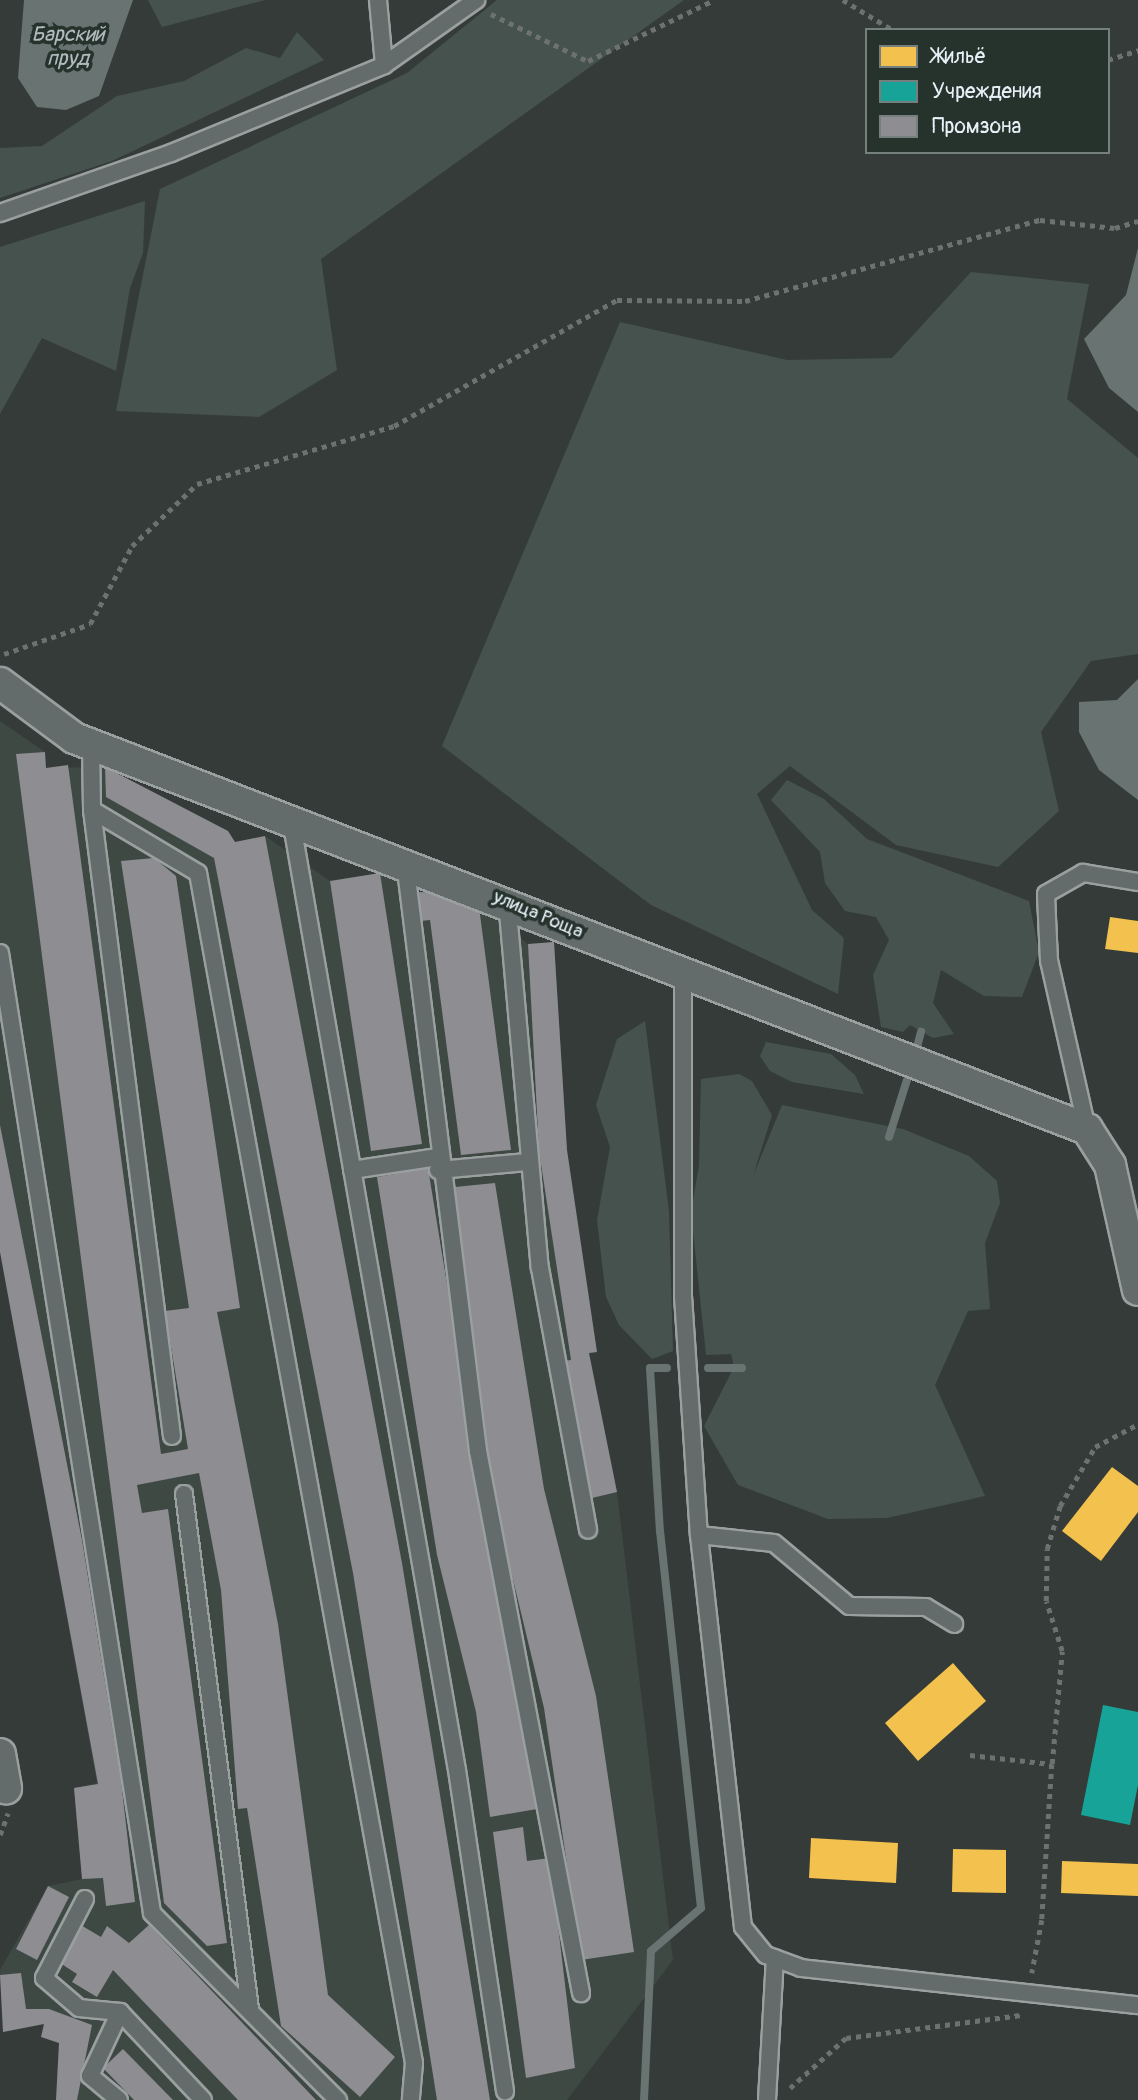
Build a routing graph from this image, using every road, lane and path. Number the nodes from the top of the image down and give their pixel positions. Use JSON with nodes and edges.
{"nodes":[{"id":1,"x":378,"y":0,"type":"edge"},
{"id":2,"x":714,"y":0,"type":"edge"},
{"id":3,"x":843,"y":0,"type":"edge"},
{"id":4,"x":474,"y":2,"type":"edge"},
{"id":5,"x":890,"y":28,"type":"edge"},
{"id":6,"x":1138,"y":50,"type":"edge"},
{"id":7,"x":1110,"y":59,"type":"edge"},
{"id":8,"x":384,"y":65,"type":"junction"},
{"id":9,"x":0,"y":213,"type":"edge"},
{"id":10,"x":1138,"y":221,"type":"edge"},
{"id":11,"x":0,"y":656,"type":"edge"},
{"id":12,"x":0,"y":683,"type":"edge"},
{"id":13,"x":91,"y":745,"type":"junction"},
{"id":14,"x":92,"y":810,"type":"junction"},
{"id":15,"x":291,"y":819,"type":"junction"},
{"id":16,"x":405,"y":862,"type":"junction"},
{"id":17,"x":1138,"y":882,"type":"edge"},
{"id":18,"x":507,"y":901,"type":"junction"},
{"id":19,"x":0,"y":953,"type":"edge"},
{"id":20,"x":683,"y":976,"type":"junction"},
{"id":21,"x":1087,"y":1129,"type":"junction"},
{"id":22,"x":528,"y":1162,"type":"junction"},
{"id":23,"x":438,"y":1163,"type":"junction"},
{"id":24,"x":352,"y":1170,"type":"junction"},
{"id":25,"x":1138,"y":1290,"type":"edge"},
{"id":26,"x":1138,"y":1424,"type":"edge"},
{"id":27,"x":172,"y":1436,"type":"dead end"},
{"id":28,"x":184,"y":1494,"type":"dead end"},
{"id":29,"x":588,"y":1530,"type":"dead end"},
{"id":30,"x":699,"y":1535,"type":"junction"},
{"id":31,"x":954,"y":1624,"type":"dead end"},
{"id":32,"x":0,"y":1754,"type":"edge"},
{"id":33,"x":970,"y":1755,"type":"dead end"},
{"id":34,"x":1052,"y":1764,"type":"junction"},
{"id":35,"x":6,"y":1788,"type":"dead end"},
{"id":36,"x":85,"y":1899,"type":"dead end"},
{"id":37,"x":775,"y":1958,"type":"junction"},
{"id":38,"x":1034,"y":1992,"type":"junction"},
{"id":39,"x":581,"y":1993,"type":"dead end"},
{"id":40,"x":1138,"y":2006,"type":"edge"},
{"id":41,"x":250,"y":2009,"type":"junction"},
{"id":42,"x":120,"y":2012,"type":"junction"},
{"id":43,"x":505,"y":2091,"type":"dead end"},
{"id":44,"x":786,"y":2091,"type":"dead end"},
{"id":45,"x":119,"y":2100,"type":"edge"},
{"id":46,"x":203,"y":2100,"type":"edge"},
{"id":47,"x":338,"y":2100,"type":"edge"},
{"id":48,"x":411,"y":2100,"type":"edge"},
{"id":49,"x":767,"y":2100,"type":"edge"}],
"edges":[{"from":1,"to":8,"type":"lane"},
{"from":2,"to":4,"type":"path"},
{"from":3,"to":5,"type":"path"},
{"from":4,"to":8,"type":"lane"},
{"from":6,"to":7,"type":"path"},
{"from":8,"to":9,"type":"lane"},
{"from":10,"to":11,"type":"path"},
{"from":12,"to":13,"type":"street","name":"улица Роща"},
{"from":13,"to":14,"type":"lane"},
{"from":13,"to":15,"type":"street","name":"улица Роща"},
{"from":14,"to":27,"type":"lane"},
{"from":14,"to":48,"type":"lane"},
{"from":15,"to":16,"type":"street","name":"улица Роща"},
{"from":15,"to":24,"type":"lane"},
{"from":16,"to":18,"type":"street","name":"улица Роща"},
{"from":16,"to":23,"type":"lane"},
{"from":17,"to":21,"type":"lane"},
{"from":18,"to":20,"type":"street","name":"улица Роща"},
{"from":18,"to":22,"type":"lane"},
{"from":19,"to":41,"type":"lane"},
{"from":20,"to":21,"type":"street","name":"улица Роща"},
{"from":20,"to":30,"type":"lane"},
{"from":21,"to":25,"type":"street"},
{"from":22,"to":23,"type":"lane"},
{"from":22,"to":29,"type":"lane"},
{"from":23,"to":24,"type":"lane"},
{"from":23,"to":39,"type":"lane"},
{"from":24,"to":43,"type":"lane"},
{"from":26,"to":34,"type":"path"},
{"from":28,"to":41,"type":"lane"},
{"from":30,"to":31,"type":"lane"},
{"from":30,"to":37,"type":"lane"},
{"from":32,"to":35,"type":"street"},
{"from":33,"to":34,"type":"path"},
{"from":34,"to":38,"type":"path"},
{"from":36,"to":42,"type":"lane"},
{"from":37,"to":38,"type":"lane"},
{"from":37,"to":49,"type":"lane"},
{"from":38,"to":40,"type":"lane"},
{"from":38,"to":44,"type":"path"},
{"from":41,"to":47,"type":"lane"},
{"from":42,"to":45,"type":"lane"},
{"from":42,"to":46,"type":"lane"}]}
